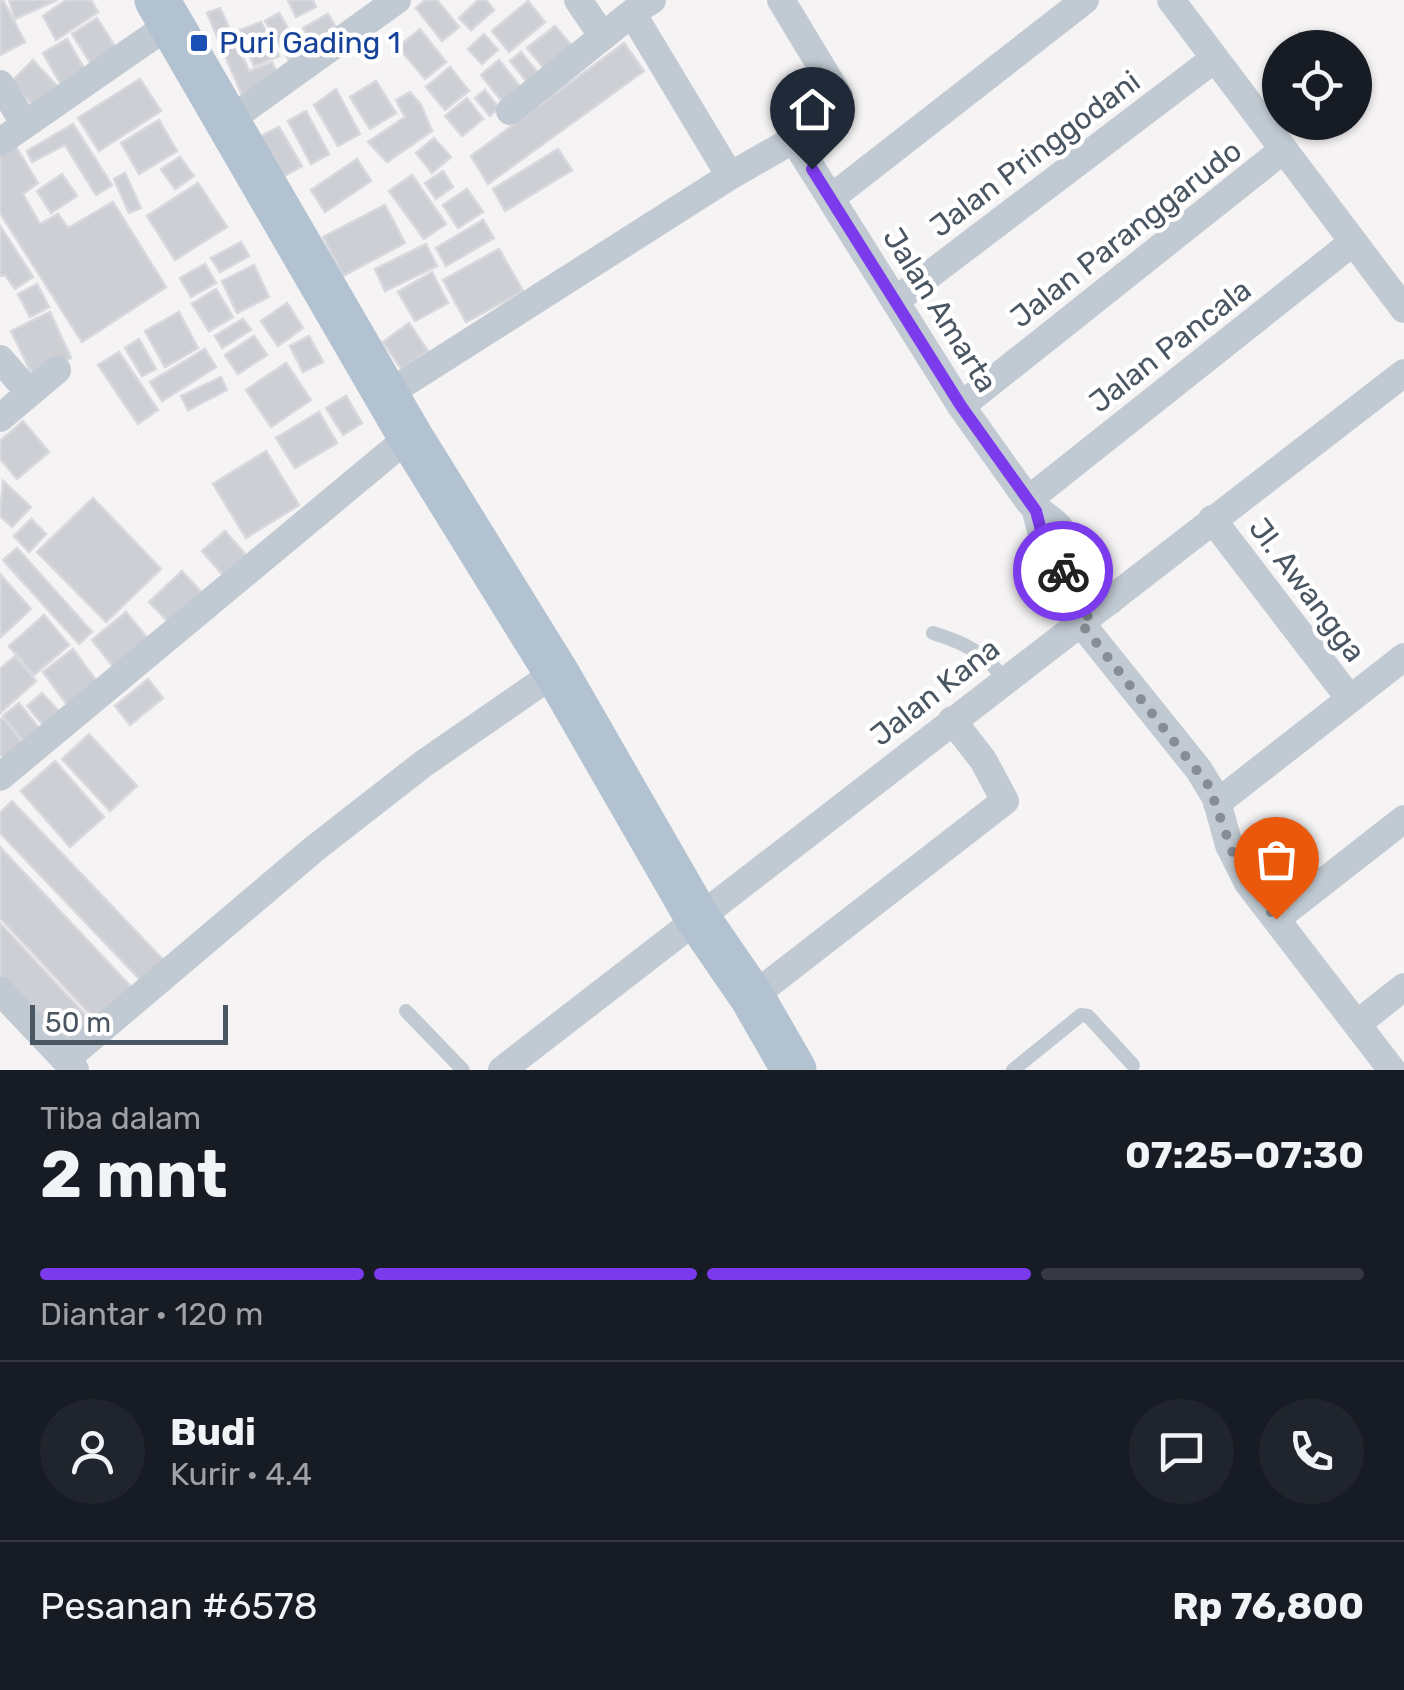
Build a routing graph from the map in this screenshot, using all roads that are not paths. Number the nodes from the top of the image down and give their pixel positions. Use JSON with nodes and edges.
{"nodes":[{"id":1,"x":397,"y":0,"type":"edge"},
{"id":2,"x":578,"y":0,"type":"edge"},
{"id":3,"x":780,"y":0,"type":"edge"},
{"id":4,"x":1085,"y":0,"type":"edge"},
{"id":5,"x":1171,"y":0,"type":"edge"},
{"id":6,"x":642,"y":6,"type":"edge"},
{"id":7,"x":163,"y":12,"type":"edge"},
{"id":8,"x":602,"y":35,"type":"junction"},
{"id":9,"x":1214,"y":59,"type":"junction"},
{"id":10,"x":0,"y":84,"type":"edge"},
{"id":11,"x":510,"y":111,"type":"dead end"},
{"id":12,"x":227,"y":122,"type":"junction"},
{"id":13,"x":25,"y":124,"type":"junction"},
{"id":14,"x":794,"y":140,"type":"junction"},
{"id":15,"x":0,"y":142,"type":"edge"},
{"id":16,"x":1283,"y":150,"type":"junction"},
{"id":17,"x":730,"y":176,"type":"junction"},
{"id":18,"x":831,"y":198,"type":"junction"},
{"id":19,"x":1353,"y":242,"type":"junction"},
{"id":20,"x":896,"y":301,"type":"junction"},
{"id":21,"x":1404,"y":308,"type":"edge"},
{"id":22,"x":0,"y":359,"type":"edge"},
{"id":23,"x":57,"y":370,"type":"dead end"},
{"id":24,"x":1404,"y":374,"type":"edge"},
{"id":25,"x":29,"y":392,"type":"junction"},
{"id":26,"x":386,"y":394,"type":"junction"},
{"id":27,"x":961,"y":406,"type":"junction"},
{"id":28,"x":0,"y":418,"type":"edge"},
{"id":29,"x":410,"y":436,"type":"junction"},
{"id":30,"x":1032,"y":506,"type":"junction"},
{"id":31,"x":1212,"y":520,"type":"junction"},
{"id":32,"x":1094,"y":612,"type":"junction"},
{"id":33,"x":933,"y":633,"type":"dead end"},
{"id":34,"x":1404,"y":657,"type":"edge"},
{"id":35,"x":556,"y":672,"type":"junction"},
{"id":36,"x":1004,"y":680,"type":"junction"},
{"id":37,"x":1350,"y":699,"type":"junction"},
{"id":38,"x":952,"y":720,"type":"junction"},
{"id":39,"x":2,"y":770,"type":"edge"},
{"id":40,"x":1217,"y":803,"type":"junction"},
{"id":41,"x":1404,"y":819,"type":"edge"},
{"id":42,"x":697,"y":917,"type":"junction"},
{"id":43,"x":1276,"y":919,"type":"junction"},
{"id":44,"x":1404,"y":987,"type":"edge"},
{"id":45,"x":0,"y":990,"type":"edge"},
{"id":46,"x":752,"y":997,"type":"junction"},
{"id":47,"x":406,"y":1011,"type":"dead end"},
{"id":48,"x":1357,"y":1024,"type":"junction"},
{"id":49,"x":70,"y":1065,"type":"edge"},
{"id":50,"x":1133,"y":1065,"type":"dead end"},
{"id":51,"x":463,"y":1070,"type":"edge"},
{"id":52,"x":502,"y":1070,"type":"edge"},
{"id":53,"x":794,"y":1070,"type":"edge"},
{"id":54,"x":1013,"y":1070,"type":"edge"},
{"id":55,"x":1392,"y":1070,"type":"edge"}],
"edges":[{"from":1,"to":12,"type":"street"},
{"from":2,"to":8,"type":"street"},
{"from":3,"to":14,"type":"street"},
{"from":4,"to":18,"type":"street"},
{"from":5,"to":9,"type":"street"},
{"from":6,"to":8,"type":"street"},
{"from":6,"to":17,"type":"street"},
{"from":7,"to":12,"type":"main road"},
{"from":7,"to":13,"type":"street"},
{"from":8,"to":11,"type":"street"},
{"from":9,"to":16,"type":"street"},
{"from":9,"to":20,"type":"street","name":"Jalan Pringgodani"},
{"from":10,"to":13,"type":"street"},
{"from":12,"to":26,"type":"main road"},
{"from":13,"to":15,"type":"street"},
{"from":14,"to":17,"type":"street"},
{"from":14,"to":18,"type":"street","name":"Jalan Amarta"},
{"from":16,"to":19,"type":"street"},
{"from":16,"to":27,"type":"street","name":"Jalan Paranggarudo"},
{"from":17,"to":26,"type":"street"},
{"from":18,"to":20,"type":"street","name":"Jalan Amarta"},
{"from":19,"to":21,"type":"street"},
{"from":19,"to":30,"type":"street","name":"Jalan Pancala"},
{"from":20,"to":27,"type":"street","name":"Jalan Amarta"},
{"from":22,"to":25,"type":"street"},
{"from":23,"to":25,"type":"street"},
{"from":24,"to":31,"type":"street","name":"Jalan Kana"},
{"from":25,"to":28,"type":"street"},
{"from":26,"to":29,"type":"main road"},
{"from":27,"to":30,"type":"street","name":"Jalan Amarta"},
{"from":29,"to":35,"type":"main road"},
{"from":29,"to":39,"type":"street"},
{"from":30,"to":32,"type":"street","name":"Jalan Amarta"},
{"from":31,"to":32,"type":"street","name":"Jalan Kana"},
{"from":31,"to":37,"type":"street","name":"Jl. Awangga"},
{"from":32,"to":36,"type":"street","name":"Jalan Kana"},
{"from":32,"to":40,"type":"street","name":"Jalan Amarta"},
{"from":33,"to":36,"type":"lane"},
{"from":34,"to":37,"type":"street"},
{"from":35,"to":42,"type":"main road"},
{"from":35,"to":49,"type":"street"},
{"from":36,"to":38,"type":"street","name":"Jalan Kana"},
{"from":37,"to":40,"type":"street"},
{"from":38,"to":42,"type":"street","name":"Jalan Kana"},
{"from":38,"to":46,"type":"street"},
{"from":40,"to":43,"type":"street","name":"Jalan Amarta"},
{"from":41,"to":43,"type":"street"},
{"from":42,"to":46,"type":"main road"},
{"from":42,"to":52,"type":"street","name":"Jalan Kana"},
{"from":43,"to":48,"type":"street","name":"Jalan Amarta"},
{"from":44,"to":48,"type":"street"},
{"from":45,"to":49,"type":"street"},
{"from":46,"to":53,"type":"main road"},
{"from":47,"to":51,"type":"lane"},
{"from":48,"to":55,"type":"street","name":"Jalan Amarta"},
{"from":50,"to":54,"type":"lane"}]}
